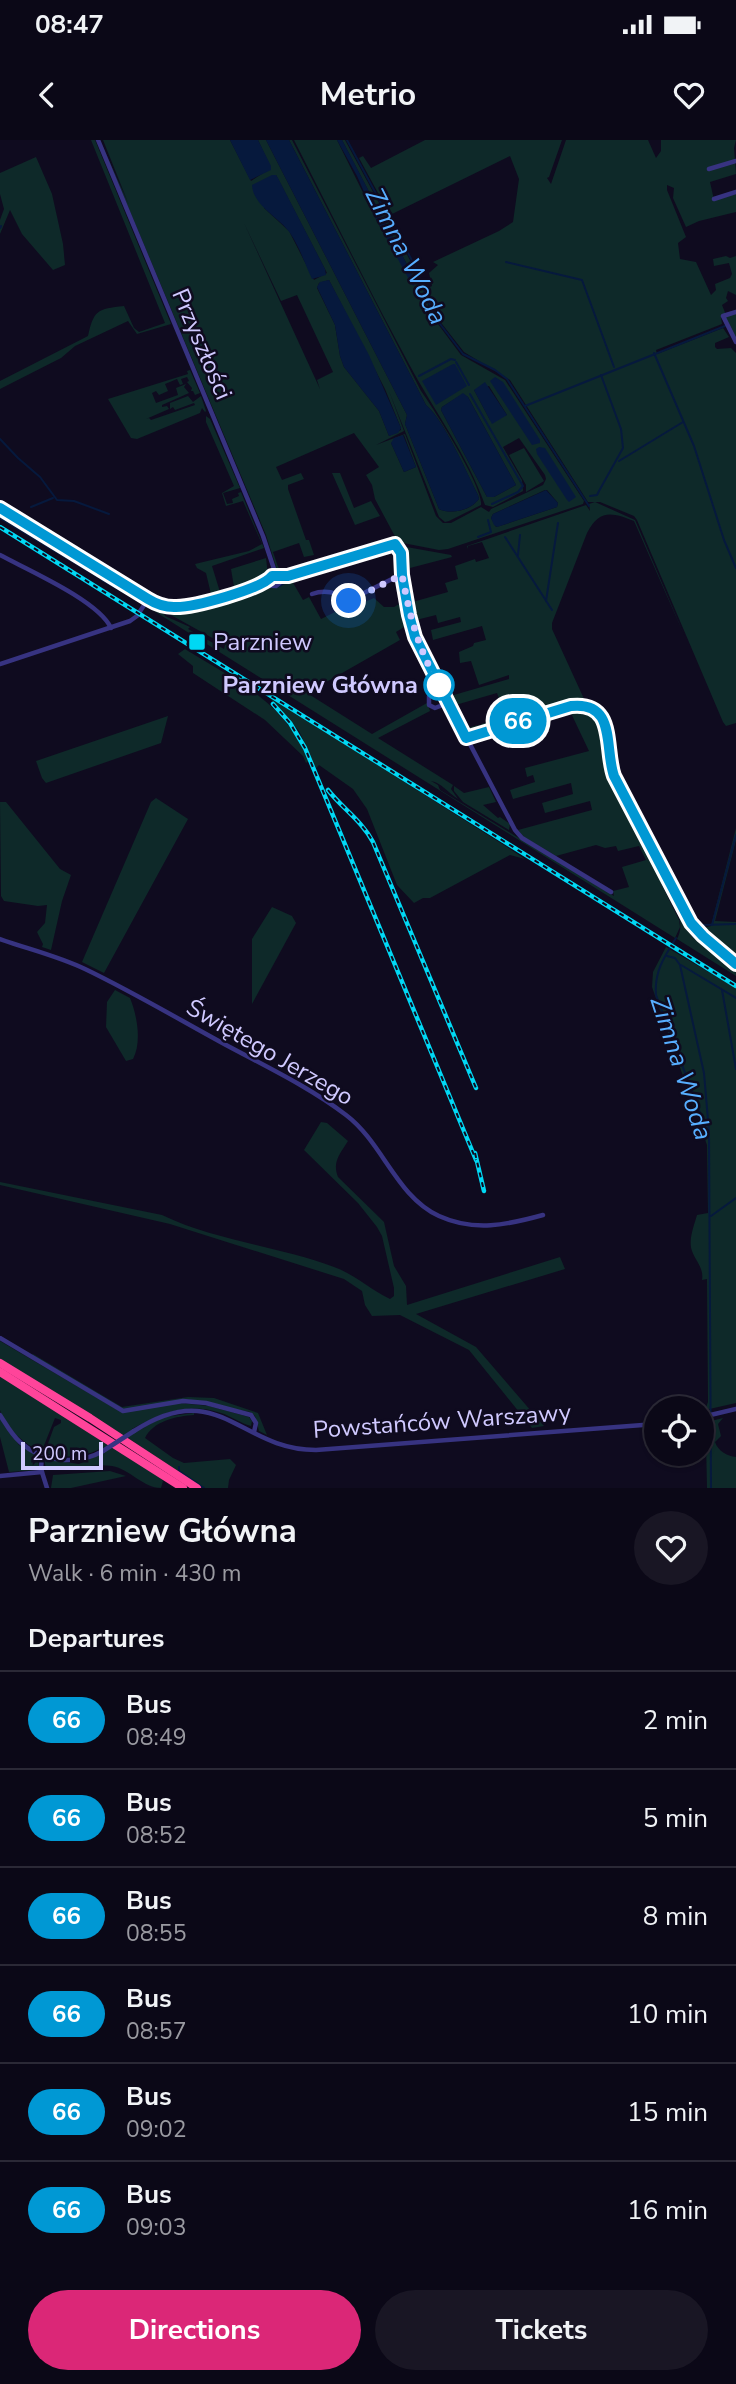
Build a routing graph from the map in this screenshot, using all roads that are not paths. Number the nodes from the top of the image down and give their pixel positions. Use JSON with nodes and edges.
{"nodes":[{"id":1,"x":98,"y":140,"type":"edge"},
{"id":2,"x":736,"y":161,"type":"edge"},
{"id":3,"x":709,"y":169,"type":"dead end"},
{"id":4,"x":736,"y":192,"type":"edge"},
{"id":5,"x":714,"y":199,"type":"dead end"},
{"id":6,"x":736,"y":312,"type":"edge"},
{"id":7,"x":736,"y":342,"type":"edge"},
{"id":8,"x":0,"y":508,"type":"edge"},
{"id":9,"x":0,"y":555,"type":"edge"},
{"id":10,"x":402,"y":575,"type":"junction"},
{"id":11,"x":274,"y":579,"type":"junction"},
{"id":12,"x":312,"y":594,"type":"dead end"},
{"id":13,"x":148,"y":599,"type":"junction"},
{"id":14,"x":109,"y":628,"type":"junction"},
{"id":15,"x":0,"y":664,"type":"edge"},
{"id":16,"x":441,"y":690,"type":"junction"},
{"id":17,"x":448,"y":703,"type":"junction"},
{"id":18,"x":466,"y":738,"type":"junction"},
{"id":19,"x":611,"y":892,"type":"dead end"},
{"id":20,"x":0,"y":939,"type":"edge"},
{"id":21,"x":736,"y":964,"type":"edge"},
{"id":22,"x":543,"y":1215,"type":"dead end"},
{"id":23,"x":0,"y":1338,"type":"edge"},
{"id":24,"x":0,"y":1363,"type":"edge"},
{"id":25,"x":0,"y":1372,"type":"edge"},
{"id":26,"x":736,"y":1409,"type":"edge"},
{"id":27,"x":714,"y":1414,"type":"edge"},
{"id":28,"x":0,"y":1415,"type":"edge"},
{"id":29,"x":644,"y":1425,"type":"edge"},
{"id":30,"x":254,"y":1433,"type":"junction"},
{"id":31,"x":42,"y":1454,"type":"junction"},
{"id":32,"x":42,"y":1472,"type":"junction"},
{"id":33,"x":0,"y":1476,"type":"edge"},
{"id":34,"x":47,"y":1488,"type":"edge"},
{"id":35,"x":183,"y":1488,"type":"edge"},
{"id":36,"x":197,"y":1488,"type":"edge"}],
"edges":[{"from":1,"to":11,"type":"street","name":"Przyszłości"},
{"from":2,"to":3,"type":"street"},
{"from":4,"to":5,"type":"street"},
{"from":6,"to":7,"type":"street"},
{"from":8,"to":13,"type":"street"},
{"from":9,"to":14,"type":"street"},
{"from":10,"to":11,"type":"street"},
{"from":10,"to":12,"type":"street"},
{"from":10,"to":16,"type":"street"},
{"from":11,"to":13,"type":"street"},
{"from":13,"to":14,"type":"street"},
{"from":14,"to":15,"type":"street"},
{"from":16,"to":17,"type":"street"},
{"from":16,"to":17,"type":"street"},
{"from":17,"to":18,"type":"street"},
{"from":18,"to":19,"type":"street"},
{"from":18,"to":21,"type":"street"},
{"from":20,"to":22,"type":"street","name":"Świętego Jerzego"},
{"from":23,"to":30,"type":"street"},
{"from":24,"to":36,"type":"highway"},
{"from":25,"to":35,"type":"highway"},
{"from":26,"to":27,"type":"street"},
{"from":28,"to":31,"type":"street"},
{"from":29,"to":30,"type":"street","name":"Powstańców Warszawy"},
{"from":30,"to":31,"type":"street","name":"Powstańców Warszawy","bridge":true},
{"from":31,"to":32,"type":"street"},
{"from":32,"to":33,"type":"street"},
{"from":32,"to":34,"type":"street"}]}
